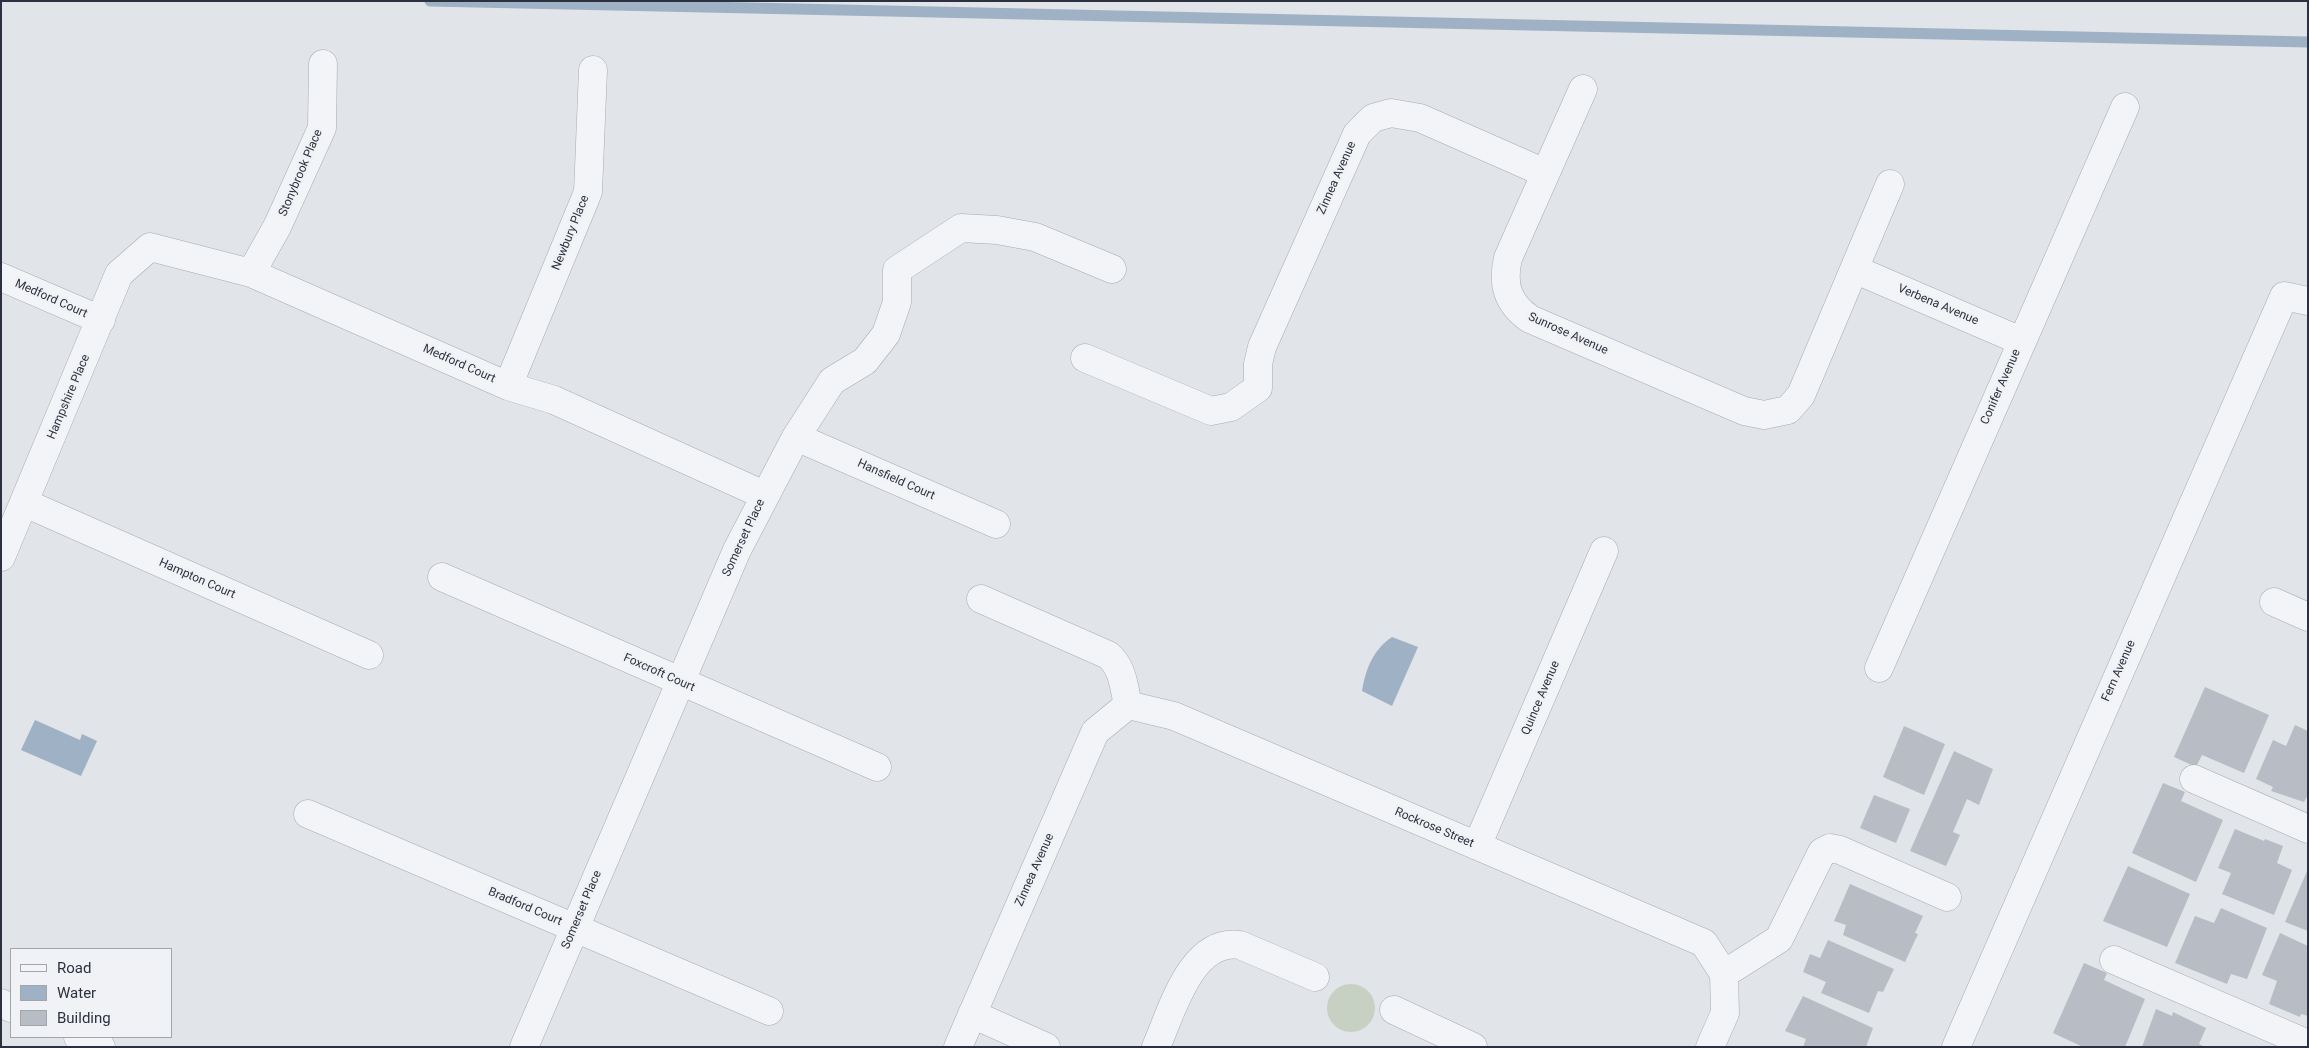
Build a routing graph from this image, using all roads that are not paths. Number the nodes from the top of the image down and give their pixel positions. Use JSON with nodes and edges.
{"nodes":[{"id":1,"x":323,"y":64,"type":"dead end"},
{"id":2,"x":593,"y":70,"type":"dead end"},
{"id":3,"x":1584,"y":89,"type":"dead end"},
{"id":4,"x":2125,"y":106,"type":"dead end"},
{"id":5,"x":1545,"y":173,"type":"junction"},
{"id":6,"x":1890,"y":184,"type":"dead end"},
{"id":7,"x":150,"y":247,"type":"joint"},
{"id":8,"x":1112,"y":269,"type":"dead end"},
{"id":9,"x":1854,"y":269,"type":"junction"},
{"id":10,"x":251,"y":273,"type":"junction"},
{"id":11,"x":1,"y":277,"type":"edge"},
{"id":12,"x":2296,"y":298,"type":"edge"},
{"id":13,"x":101,"y":320,"type":"junction"},
{"id":14,"x":2022,"y":341,"type":"junction"},
{"id":15,"x":1085,"y":358,"type":"dead end"},
{"id":16,"x":508,"y":386,"type":"junction"},
{"id":17,"x":796,"y":437,"type":"junction"},
{"id":18,"x":764,"y":495,"type":"junction"},
{"id":19,"x":25,"y":503,"type":"junction"},
{"id":20,"x":996,"y":524,"type":"dead end"},
{"id":21,"x":1604,"y":551,"type":"dead end"},
{"id":22,"x":1,"y":557,"type":"edge"},
{"id":23,"x":442,"y":577,"type":"dead end"},
{"id":24,"x":981,"y":599,"type":"dead end"},
{"id":25,"x":2274,"y":602,"type":"dead end"},
{"id":26,"x":2308,"y":616,"type":"edge"},
{"id":27,"x":369,"y":655,"type":"dead end"},
{"id":28,"x":1879,"y":668,"type":"dead end"},
{"id":29,"x":681,"y":683,"type":"junction"},
{"id":30,"x":1128,"y":706,"type":"junction"},
{"id":31,"x":877,"y":767,"type":"dead end"},
{"id":32,"x":2194,"y":779,"type":"dead end"},
{"id":33,"x":308,"y":814,"type":"dead end"},
{"id":34,"x":2308,"y":829,"type":"edge"},
{"id":35,"x":1477,"y":846,"type":"junction"},
{"id":36,"x":1947,"y":897,"type":"dead end"},
{"id":37,"x":574,"y":928,"type":"junction"},
{"id":38,"x":2114,"y":960,"type":"dead end"},
{"id":39,"x":1724,"y":974,"type":"junction"},
{"id":40,"x":1315,"y":977,"type":"dead end"},
{"id":41,"x":1394,"y":1010,"type":"dead end"},
{"id":42,"x":769,"y":1011,"type":"dead end"},
{"id":43,"x":972,"y":1014,"type":"junction"},
{"id":44,"x":80,"y":1038,"type":"edge"},
{"id":45,"x":2308,"y":1044,"type":"edge"},
{"id":46,"x":101,"y":1047,"type":"edge"},
{"id":47,"x":524,"y":1047,"type":"edge"},
{"id":48,"x":958,"y":1047,"type":"edge"},
{"id":49,"x":1046,"y":1047,"type":"edge"},
{"id":50,"x":1156,"y":1047,"type":"edge"},
{"id":51,"x":1473,"y":1047,"type":"edge"},
{"id":52,"x":1710,"y":1047,"type":"edge"},
{"id":53,"x":1956,"y":1047,"type":"edge"}],
"edges":[{"from":1,"to":10,"type":"street","name":"Stonybrook Place"},
{"from":2,"to":16,"type":"street","name":"Newbury Place"},
{"from":3,"to":5,"type":"street","name":"Sunrose Avenue"},
{"from":4,"to":14,"type":"street","name":"Conifer Avenue"},
{"from":5,"to":9,"type":"street","name":"Sunrose Avenue"},
{"from":5,"to":15,"type":"street","name":"Zinnea Avenue"},
{"from":6,"to":9,"type":"street"},
{"from":7,"to":10,"type":"street","name":"Medford Court"},
{"from":7,"to":13,"type":"street","name":"Hampshire Place"},
{"from":8,"to":17,"type":"street","name":"Somerset Place"},
{"from":9,"to":14,"type":"street","name":"Verbena Avenue"},
{"from":10,"to":16,"type":"street","name":"Medford Court"},
{"from":11,"to":13,"type":"street","name":"Medford Court"},
{"from":12,"to":53,"type":"street","name":"Fern Avenue"},
{"from":13,"to":19,"type":"street","name":"Hampshire Place"},
{"from":14,"to":28,"type":"street","name":"Conifer Avenue"},
{"from":16,"to":18,"type":"street","name":"Medford Court"},
{"from":17,"to":18,"type":"street","name":"Somerset Place"},
{"from":17,"to":20,"type":"street","name":"Hansfield Court"},
{"from":18,"to":29,"type":"street","name":"Somerset Place"},
{"from":19,"to":22,"type":"street","name":"Hampshire Place"},
{"from":19,"to":27,"type":"street","name":"Hampton Court"},
{"from":21,"to":35,"type":"street","name":"Quince Avenue"},
{"from":23,"to":29,"type":"street","name":"Foxcroft Court"},
{"from":24,"to":30,"type":"street"},
{"from":25,"to":26,"type":"street"},
{"from":29,"to":31,"type":"street","name":"Foxcroft Court"},
{"from":29,"to":37,"type":"street","name":"Somerset Place"},
{"from":30,"to":35,"type":"street","name":"Rockrose Street"},
{"from":30,"to":43,"type":"street","name":"Zinnea Avenue"},
{"from":32,"to":34,"type":"street"},
{"from":33,"to":37,"type":"street","name":"Bradford Court"},
{"from":35,"to":39,"type":"street","name":"Rockrose Street"},
{"from":36,"to":39,"type":"street"},
{"from":37,"to":42,"type":"street","name":"Bradford Court"},
{"from":37,"to":47,"type":"street","name":"Somerset Place"},
{"from":38,"to":45,"type":"street"},
{"from":39,"to":52,"type":"street"},
{"from":40,"to":50,"type":"street"},
{"from":41,"to":51,"type":"street"},
{"from":43,"to":48,"type":"street","name":"Zinnea Avenue"},
{"from":43,"to":49,"type":"street"},
{"from":44,"to":46,"type":"street"}]}
